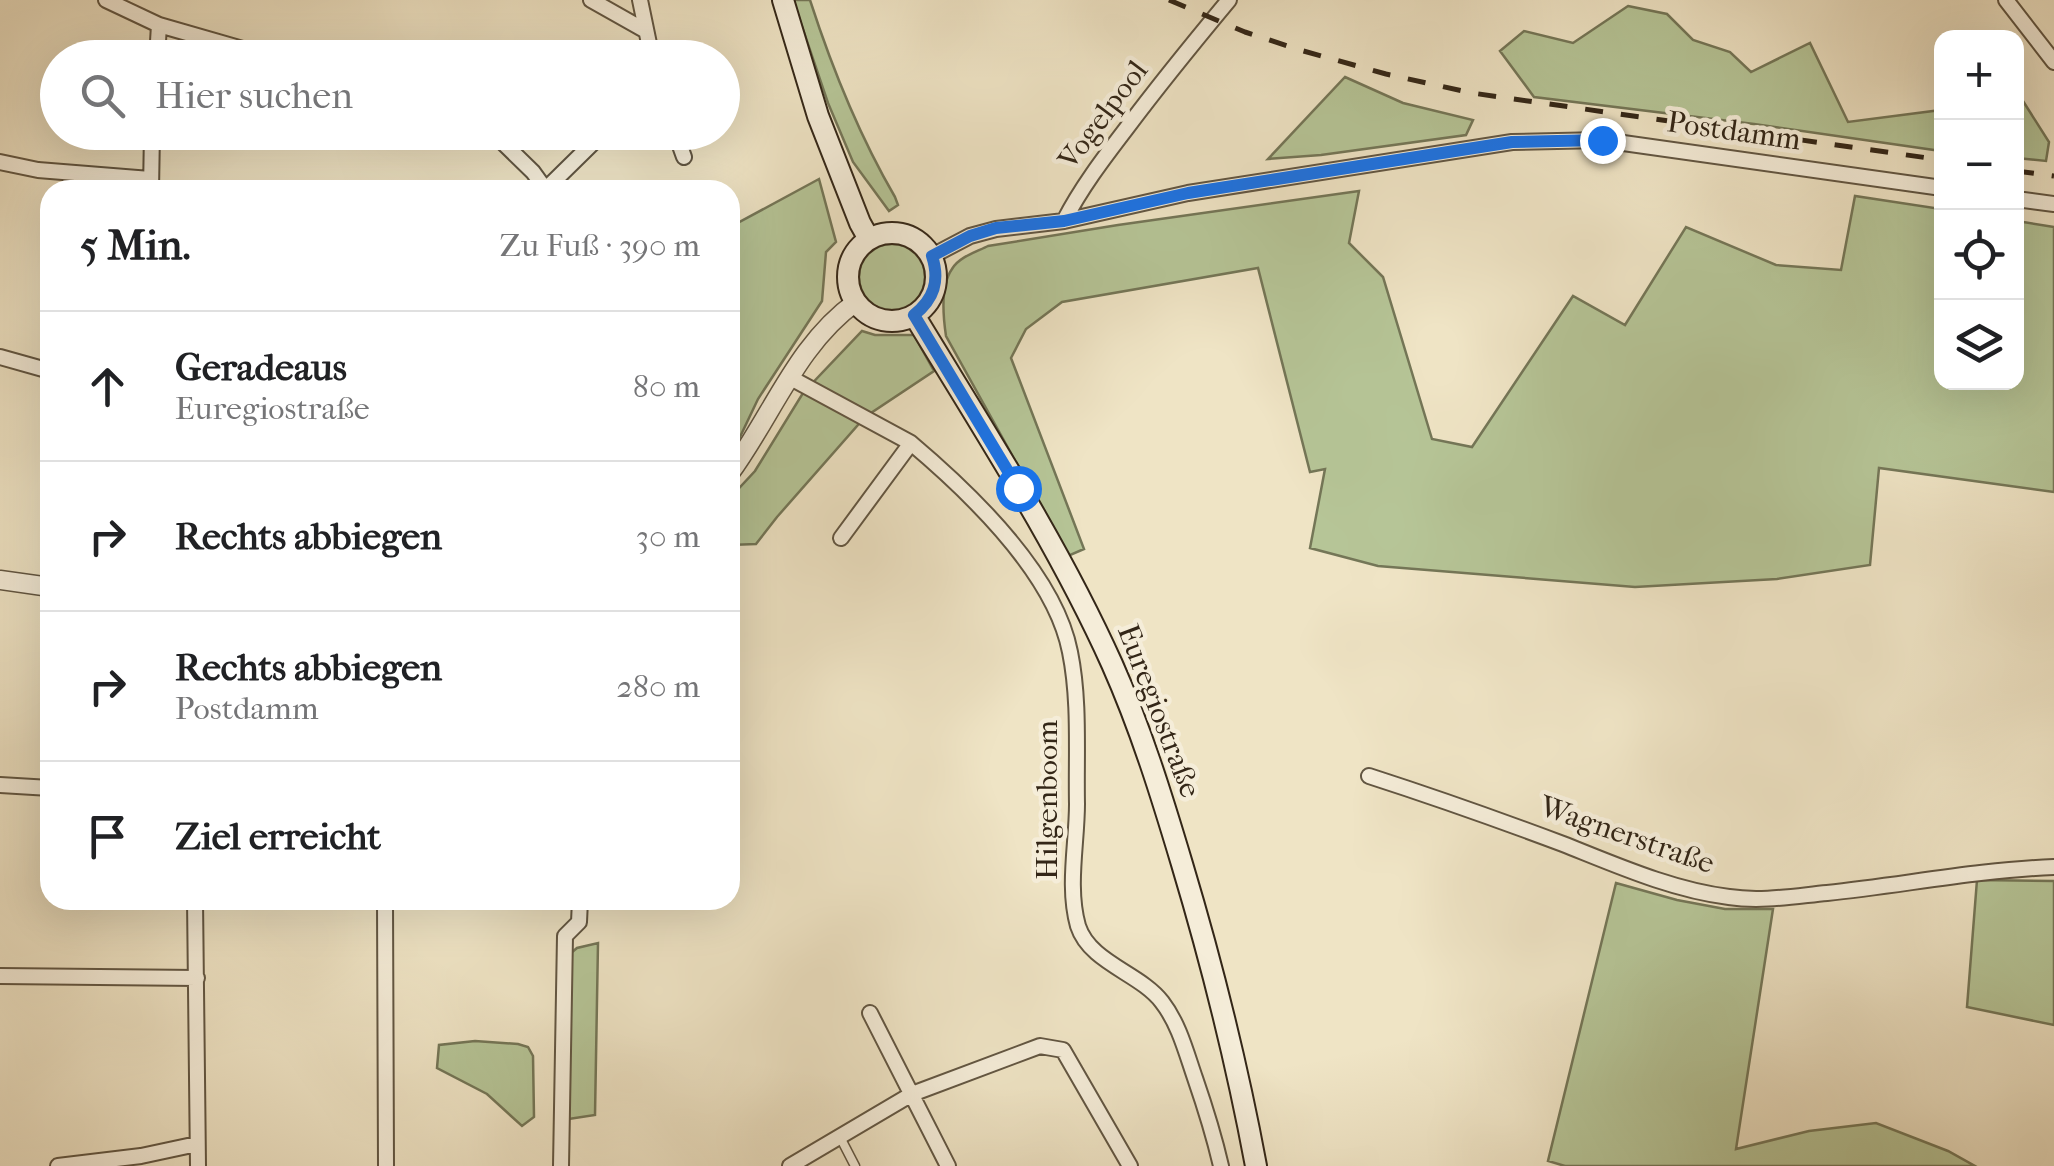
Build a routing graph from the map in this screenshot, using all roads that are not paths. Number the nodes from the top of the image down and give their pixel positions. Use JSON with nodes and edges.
{"nodes":[{"id":1,"x":591,"y":0,"type":"edge"},
{"id":2,"x":640,"y":0,"type":"edge"},
{"id":3,"x":783,"y":0,"type":"edge"},
{"id":4,"x":1230,"y":0,"type":"edge"},
{"id":5,"x":2006,"y":0,"type":"edge"},
{"id":6,"x":112,"y":2,"type":"edge"},
{"id":7,"x":159,"y":24,"type":"junction"},
{"id":8,"x":646,"y":31,"type":"junction"},
{"id":9,"x":158,"y":40,"type":"edge"},
{"id":10,"x":213,"y":40,"type":"edge"},
{"id":11,"x":648,"y":40,"type":"edge"},
{"id":12,"x":2054,"y":62,"type":"edge"},
{"id":13,"x":151,"y":150,"type":"edge"},
{"id":14,"x":510,"y":150,"type":"edge"},
{"id":15,"x":586,"y":150,"type":"edge"},
{"id":16,"x":682,"y":150,"type":"edge"},
{"id":17,"x":684,"y":156,"type":"dead end"},
{"id":18,"x":0,"y":162,"type":"edge"},
{"id":19,"x":118,"y":180,"type":"edge"},
{"id":20,"x":150,"y":180,"type":"edge"},
{"id":21,"x":539,"y":180,"type":"edge"},
{"id":22,"x":555,"y":180,"type":"edge"},
{"id":23,"x":1934,"y":187,"type":"edge"},
{"id":24,"x":2024,"y":200,"type":"edge"},
{"id":25,"x":2054,"y":204,"type":"edge"},
{"id":26,"x":1064,"y":221,"type":"junction"},
{"id":27,"x":869,"y":239,"type":"junction"},
{"id":28,"x":932,"y":256,"type":"junction"},
{"id":29,"x":856,"y":302,"type":"junction"},
{"id":30,"x":914,"y":315,"type":"junction"},
{"id":31,"x":0,"y":357,"type":"edge"},
{"id":32,"x":40,"y":369,"type":"edge"},
{"id":33,"x":789,"y":377,"type":"junction"},
{"id":34,"x":911,"y":443,"type":"junction"},
{"id":35,"x":740,"y":456,"type":"edge"},
{"id":36,"x":841,"y":538,"type":"dead end"},
{"id":37,"x":0,"y":580,"type":"edge"},
{"id":38,"x":40,"y":586,"type":"edge"},
{"id":39,"x":1369,"y":776,"type":"dead end"},
{"id":40,"x":0,"y":785,"type":"edge"},
{"id":41,"x":40,"y":787,"type":"edge"},
{"id":42,"x":2054,"y":867,"type":"edge"},
{"id":43,"x":195,"y":910,"type":"edge"},
{"id":44,"x":385,"y":910,"type":"edge"},
{"id":45,"x":580,"y":910,"type":"edge"},
{"id":46,"x":0,"y":976,"type":"edge"},
{"id":47,"x":197,"y":978,"type":"junction"},
{"id":48,"x":870,"y":1013,"type":"dead end"},
{"id":49,"x":912,"y":1094,"type":"junction"},
{"id":50,"x":840,"y":1136,"type":"junction"},
{"id":51,"x":197,"y":1144,"type":"junction"},
{"id":52,"x":58,"y":1166,"type":"edge"},
{"id":53,"x":198,"y":1166,"type":"edge"},
{"id":54,"x":386,"y":1166,"type":"edge"},
{"id":55,"x":561,"y":1166,"type":"edge"},
{"id":56,"x":790,"y":1166,"type":"edge"},
{"id":57,"x":855,"y":1166,"type":"edge"},
{"id":58,"x":948,"y":1166,"type":"edge"},
{"id":59,"x":1130,"y":1166,"type":"edge"},
{"id":60,"x":1221,"y":1166,"type":"edge"},
{"id":61,"x":1256,"y":1166,"type":"edge"}],
"edges":[{"from":1,"to":8,"type":"street"},
{"from":2,"to":8,"type":"street"},
{"from":3,"to":27,"type":"main road"},
{"from":4,"to":26,"type":"street","name":"Vogelpool"},
{"from":5,"to":12,"type":"street"},
{"from":6,"to":7,"type":"street"},
{"from":7,"to":9,"type":"street"},
{"from":7,"to":10,"type":"street"},
{"from":8,"to":11,"type":"street"},
{"from":13,"to":20,"type":"street"},
{"from":14,"to":21,"type":"street"},
{"from":15,"to":22,"type":"street"},
{"from":16,"to":17,"type":"street"},
{"from":18,"to":19,"type":"street"},
{"from":23,"to":26,"type":"street","name":"Postdamm"},
{"from":24,"to":25,"type":"street"},
{"from":26,"to":28,"type":"street","name":"Postdamm"},
{"from":27,"to":28,"type":"main road"},
{"from":27,"to":29,"type":"main road"},
{"from":28,"to":30,"type":"main road"},
{"from":29,"to":30,"type":"main road"},
{"from":29,"to":33,"type":"street"},
{"from":30,"to":61,"type":"main road","name":"Euregiostraße"},
{"from":31,"to":32,"type":"street"},
{"from":33,"to":34,"type":"street","name":"Hilgenboom"},
{"from":33,"to":35,"type":"street"},
{"from":34,"to":36,"type":"street"},
{"from":34,"to":60,"type":"street","name":"Hilgenboom"},
{"from":37,"to":38,"type":"street"},
{"from":39,"to":42,"type":"street","name":"Wagnerstraße"},
{"from":40,"to":41,"type":"street"},
{"from":43,"to":47,"type":"street"},
{"from":44,"to":54,"type":"street"},
{"from":45,"to":55,"type":"street"},
{"from":46,"to":47,"type":"street"},
{"from":47,"to":51,"type":"street"},
{"from":48,"to":49,"type":"street"},
{"from":49,"to":50,"type":"street"},
{"from":49,"to":58,"type":"street"},
{"from":49,"to":59,"type":"street"},
{"from":50,"to":56,"type":"street"},
{"from":50,"to":57,"type":"lane"},
{"from":51,"to":52,"type":"street"},
{"from":51,"to":53,"type":"street"}]}
